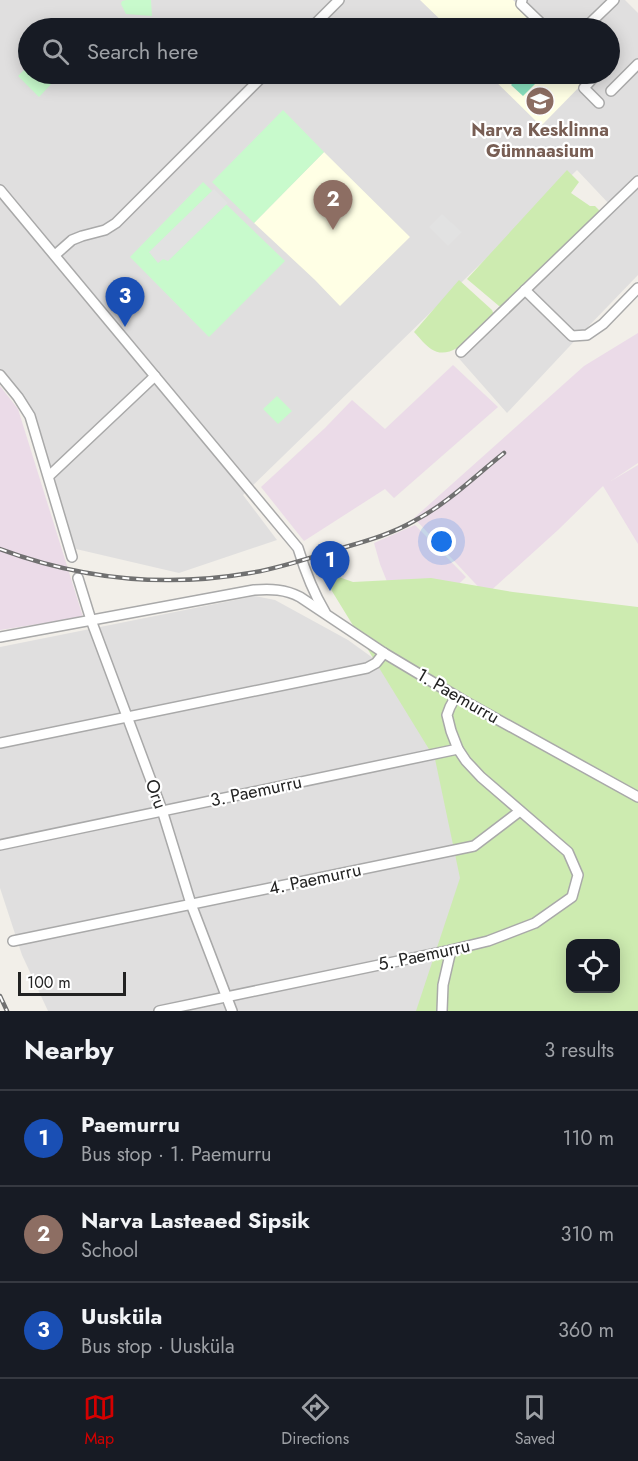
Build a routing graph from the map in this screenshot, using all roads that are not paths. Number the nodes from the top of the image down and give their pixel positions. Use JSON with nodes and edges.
{"nodes":[{"id":1,"x":339,"y":0,"type":"edge"},
{"id":2,"x":522,"y":0,"type":"edge"},
{"id":3,"x":614,"y":0,"type":"edge"},
{"id":4,"x":320,"y":18,"type":"edge"},
{"id":5,"x":536,"y":18,"type":"edge"},
{"id":6,"x":595,"y":18,"type":"edge"},
{"id":7,"x":638,"y":64,"type":"edge"},
{"id":8,"x":620,"y":82,"type":"edge"},
{"id":9,"x":255,"y":84,"type":"edge"},
{"id":10,"x":588,"y":84,"type":"edge"},
{"id":11,"x":618,"y":84,"type":"edge"},
{"id":12,"x":611,"y":91,"type":"dead end"},
{"id":13,"x":599,"y":104,"type":"dead end"},
{"id":14,"x":638,"y":181,"type":"edge"},
{"id":15,"x":0,"y":190,"type":"edge"},
{"id":16,"x":55,"y":255,"type":"junction"},
{"id":17,"x":638,"y":288,"type":"edge"},
{"id":18,"x":525,"y":290,"type":"junction"},
{"id":19,"x":461,"y":352,"type":"dead end"},
{"id":20,"x":0,"y":375,"type":"edge"},
{"id":21,"x":155,"y":376,"type":"junction"},
{"id":22,"x":49,"y":476,"type":"junction"},
{"id":23,"x":72,"y":557,"type":"dead end"},
{"id":24,"x":78,"y":578,"type":"dead end"},
{"id":25,"x":328,"y":617,"type":"junction"},
{"id":26,"x":91,"y":620,"type":"junction"},
{"id":27,"x":0,"y":637,"type":"edge"},
{"id":28,"x":384,"y":653,"type":"junction"},
{"id":29,"x":456,"y":696,"type":"junction"},
{"id":30,"x":127,"y":717,"type":"junction"},
{"id":31,"x":0,"y":743,"type":"edge"},
{"id":32,"x":458,"y":748,"type":"junction"},
{"id":33,"x":638,"y":797,"type":"edge"},
{"id":34,"x":162,"y":810,"type":"junction"},
{"id":35,"x":520,"y":811,"type":"junction"},
{"id":36,"x":0,"y":845,"type":"edge"},
{"id":37,"x":191,"y":904,"type":"junction"},
{"id":38,"x":13,"y":941,"type":"dead end"},
{"id":39,"x":451,"y":950,"type":"junction"},
{"id":40,"x":226,"y":997,"type":"junction"},
{"id":41,"x":159,"y":1011,"type":"edge"},
{"id":42,"x":232,"y":1011,"type":"edge"},
{"id":43,"x":442,"y":1011,"type":"edge"}],
"edges":[{"from":1,"to":4,"type":"street"},
{"from":2,"to":5,"type":"street"},
{"from":3,"to":6,"type":"street"},
{"from":7,"to":8,"type":"street"},
{"from":9,"to":16,"type":"street"},
{"from":10,"to":13,"type":"street"},
{"from":11,"to":12,"type":"street"},
{"from":14,"to":18,"type":"street"},
{"from":15,"to":16,"type":"street","name":"1. Paemurru"},
{"from":16,"to":21,"type":"street","name":"1. Paemurru"},
{"from":17,"to":18,"type":"street"},
{"from":18,"to":19,"type":"street"},
{"from":20,"to":22,"type":"street"},
{"from":21,"to":22,"type":"street"},
{"from":21,"to":25,"type":"street","name":"1. Paemurru"},
{"from":22,"to":23,"type":"street"},
{"from":24,"to":26,"type":"street","name":"Oru"},
{"from":25,"to":26,"type":"street"},
{"from":25,"to":28,"type":"street","name":"1. Paemurru"},
{"from":26,"to":27,"type":"street"},
{"from":26,"to":30,"type":"street","name":"Oru"},
{"from":28,"to":29,"type":"street","name":"1. Paemurru"},
{"from":28,"to":30,"type":"street"},
{"from":29,"to":32,"type":"street"},
{"from":29,"to":33,"type":"street","name":"1. Paemurru"},
{"from":30,"to":31,"type":"street"},
{"from":30,"to":34,"type":"street","name":"Oru"},
{"from":32,"to":34,"type":"street","name":"3. Paemurru"},
{"from":32,"to":35,"type":"street"},
{"from":34,"to":36,"type":"street","name":"3. Paemurru"},
{"from":34,"to":37,"type":"street","name":"Oru"},
{"from":35,"to":37,"type":"street","name":"4. Paemurru"},
{"from":35,"to":39,"type":"street","name":"5. Paemurru"},
{"from":37,"to":38,"type":"street","name":"4. Paemurru"},
{"from":37,"to":40,"type":"street","name":"Oru"},
{"from":39,"to":40,"type":"street","name":"5. Paemurru"},
{"from":39,"to":43,"type":"street"},
{"from":40,"to":41,"type":"street","name":"5. Paemurru"},
{"from":40,"to":42,"type":"street","name":"Oru"}]}
